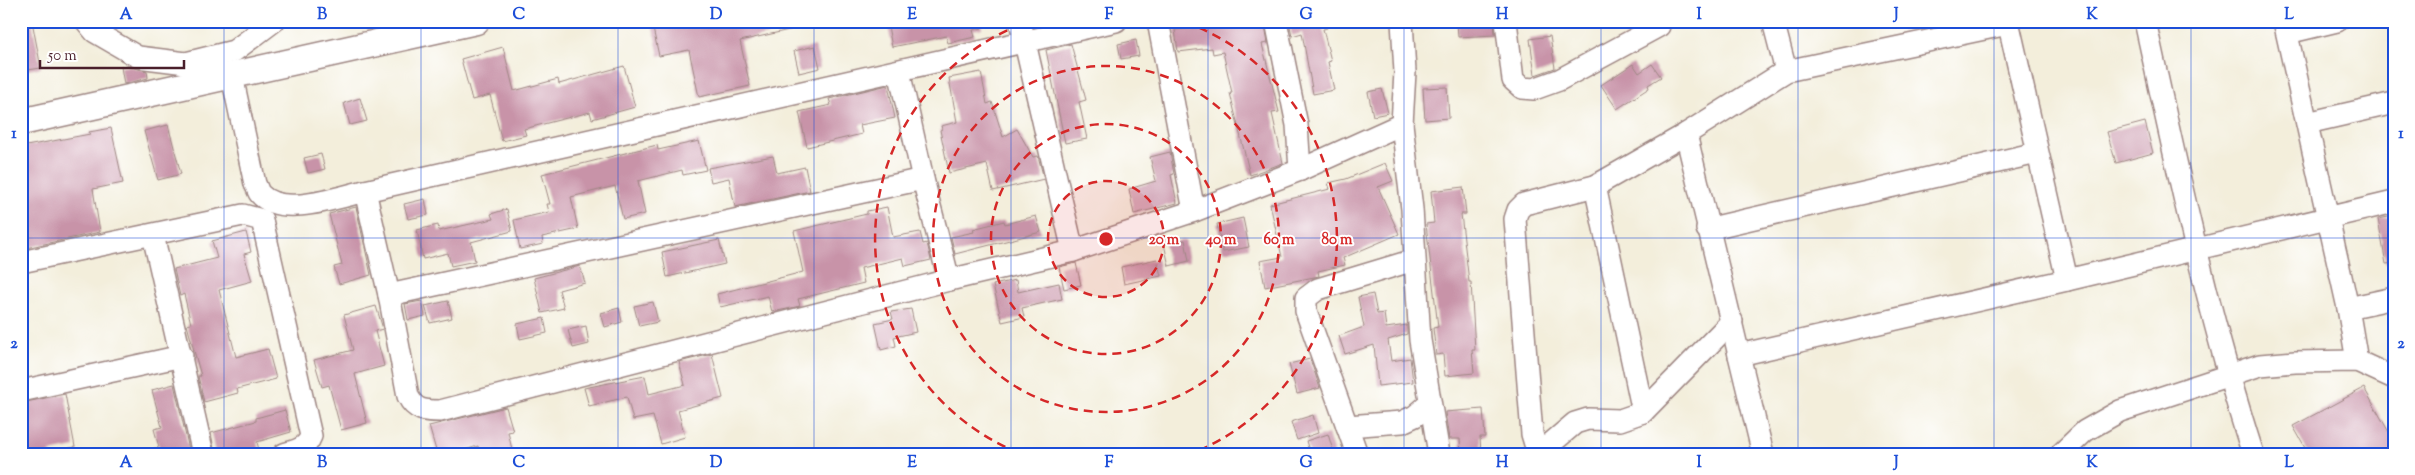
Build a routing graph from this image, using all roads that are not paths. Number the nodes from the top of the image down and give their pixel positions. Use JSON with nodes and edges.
{"nodes":[{"id":1,"x":86,"y":21,"type":"edge"},
{"id":2,"x":274,"y":21,"type":"edge"},
{"id":3,"x":476,"y":21,"type":"edge"},
{"id":4,"x":1020,"y":21,"type":"edge"},
{"id":5,"x":1116,"y":21,"type":"edge"},
{"id":6,"x":1158,"y":21,"type":"edge"},
{"id":7,"x":1276,"y":21,"type":"edge"},
{"id":8,"x":1402,"y":21,"type":"edge"},
{"id":9,"x":1506,"y":21,"type":"edge"},
{"id":10,"x":1660,"y":21,"type":"edge"},
{"id":11,"x":1773,"y":21,"type":"edge"},
{"id":12,"x":2145,"y":21,"type":"edge"},
{"id":13,"x":2337,"y":21,"type":"edge"},
{"id":14,"x":2008,"y":22,"type":"edge"},
{"id":15,"x":2285,"y":27,"type":"edge"},
{"id":16,"x":1025,"y":42,"type":"junction"},
{"id":17,"x":899,"y":71,"type":"junction"},
{"id":18,"x":1786,"y":71,"type":"junction"},
{"id":19,"x":232,"y":76,"type":"junction"},
{"id":20,"x":2394,"y":103,"type":"edge"},
{"id":21,"x":21,"y":122,"type":"edge"},
{"id":22,"x":2307,"y":123,"type":"junction"},
{"id":23,"x":1402,"y":124,"type":"junction"},
{"id":24,"x":1686,"y":134,"type":"junction"},
{"id":25,"x":2037,"y":153,"type":"junction"},
{"id":26,"x":1300,"y":170,"type":"junction"},
{"id":27,"x":923,"y":179,"type":"junction"},
{"id":28,"x":1596,"y":186,"type":"junction"},
{"id":29,"x":365,"y":191,"type":"junction"},
{"id":30,"x":2394,"y":202,"type":"edge"},
{"id":31,"x":1194,"y":211,"type":"junction"},
{"id":32,"x":2326,"y":216,"type":"junction"},
{"id":33,"x":1708,"y":229,"type":"junction"},
{"id":34,"x":153,"y":235,"type":"junction"},
{"id":35,"x":2195,"y":250,"type":"junction"},
{"id":36,"x":1073,"y":251,"type":"junction"},
{"id":37,"x":1414,"y":260,"type":"junction"},
{"id":38,"x":21,"y":262,"type":"edge"},
{"id":39,"x":948,"y":280,"type":"junction"},
{"id":40,"x":2067,"y":280,"type":"junction"},
{"id":41,"x":389,"y":295,"type":"junction"},
{"id":42,"x":2394,"y":298,"type":"edge"},
{"id":43,"x":2348,"y":308,"type":"junction"},
{"id":44,"x":1732,"y":321,"type":"junction"},
{"id":45,"x":1739,"y":355,"type":"junction"},
{"id":46,"x":182,"y":356,"type":"junction"},
{"id":47,"x":2357,"y":361,"type":"junction"},
{"id":48,"x":2228,"y":375,"type":"junction"},
{"id":49,"x":2394,"y":378,"type":"edge"},
{"id":50,"x":21,"y":391,"type":"edge"},
{"id":51,"x":1430,"y":402,"type":"junction"},
{"id":52,"x":1643,"y":412,"type":"junction"},
{"id":53,"x":1347,"y":426,"type":"junction"},
{"id":54,"x":203,"y":454,"type":"edge"},
{"id":55,"x":284,"y":454,"type":"edge"},
{"id":56,"x":1357,"y":454,"type":"edge"},
{"id":57,"x":1439,"y":454,"type":"edge"},
{"id":58,"x":1763,"y":454,"type":"edge"},
{"id":59,"x":2061,"y":454,"type":"edge"},
{"id":60,"x":2253,"y":454,"type":"edge"}],
"edges":[{"from":1,"to":2,"type":"street"},
{"from":3,"to":19,"type":"street"},
{"from":4,"to":16,"type":"street"},
{"from":5,"to":16,"type":"street"},
{"from":6,"to":31,"type":"street"},
{"from":7,"to":26,"type":"street"},
{"from":8,"to":23,"type":"street"},
{"from":9,"to":10,"type":"street"},
{"from":11,"to":18,"type":"street"},
{"from":12,"to":35,"type":"street"},
{"from":13,"to":15,"type":"street"},
{"from":14,"to":18,"type":"street"},
{"from":14,"to":25,"type":"street"},
{"from":15,"to":22,"type":"street"},
{"from":16,"to":17,"type":"street"},
{"from":16,"to":36,"type":"street"},
{"from":17,"to":27,"type":"street"},
{"from":17,"to":29,"type":"street"},
{"from":18,"to":24,"type":"street"},
{"from":19,"to":21,"type":"street"},
{"from":19,"to":29,"type":"street"},
{"from":20,"to":22,"type":"street"},
{"from":22,"to":32,"type":"street"},
{"from":23,"to":26,"type":"street"},
{"from":23,"to":37,"type":"street"},
{"from":24,"to":28,"type":"street"},
{"from":24,"to":33,"type":"street"},
{"from":25,"to":33,"type":"street"},
{"from":25,"to":40,"type":"street"},
{"from":26,"to":31,"type":"street"},
{"from":27,"to":39,"type":"street"},
{"from":27,"to":41,"type":"street"},
{"from":28,"to":52,"type":"street"},
{"from":28,"to":52,"type":"street"},
{"from":29,"to":41,"type":"street"},
{"from":30,"to":32,"type":"street"},
{"from":31,"to":36,"type":"street"},
{"from":32,"to":35,"type":"street"},
{"from":32,"to":43,"type":"street"},
{"from":33,"to":44,"type":"street"},
{"from":34,"to":38,"type":"street"},
{"from":34,"to":46,"type":"street"},
{"from":34,"to":55,"type":"street"},
{"from":35,"to":40,"type":"street"},
{"from":35,"to":48,"type":"street"},
{"from":36,"to":39,"type":"street"},
{"from":37,"to":51,"type":"street"},
{"from":37,"to":53,"type":"street"},
{"from":39,"to":41,"type":"street"},
{"from":40,"to":45,"type":"street"},
{"from":42,"to":43,"type":"street"},
{"from":43,"to":47,"type":"street"},
{"from":44,"to":45,"type":"street"},
{"from":44,"to":52,"type":"street"},
{"from":45,"to":58,"type":"street"},
{"from":46,"to":50,"type":"street"},
{"from":46,"to":54,"type":"street"},
{"from":47,"to":48,"type":"street"},
{"from":47,"to":49,"type":"street"},
{"from":48,"to":59,"type":"street"},
{"from":48,"to":60,"type":"street"},
{"from":51,"to":53,"type":"street"},
{"from":51,"to":57,"type":"street"},
{"from":53,"to":56,"type":"street"}]}
